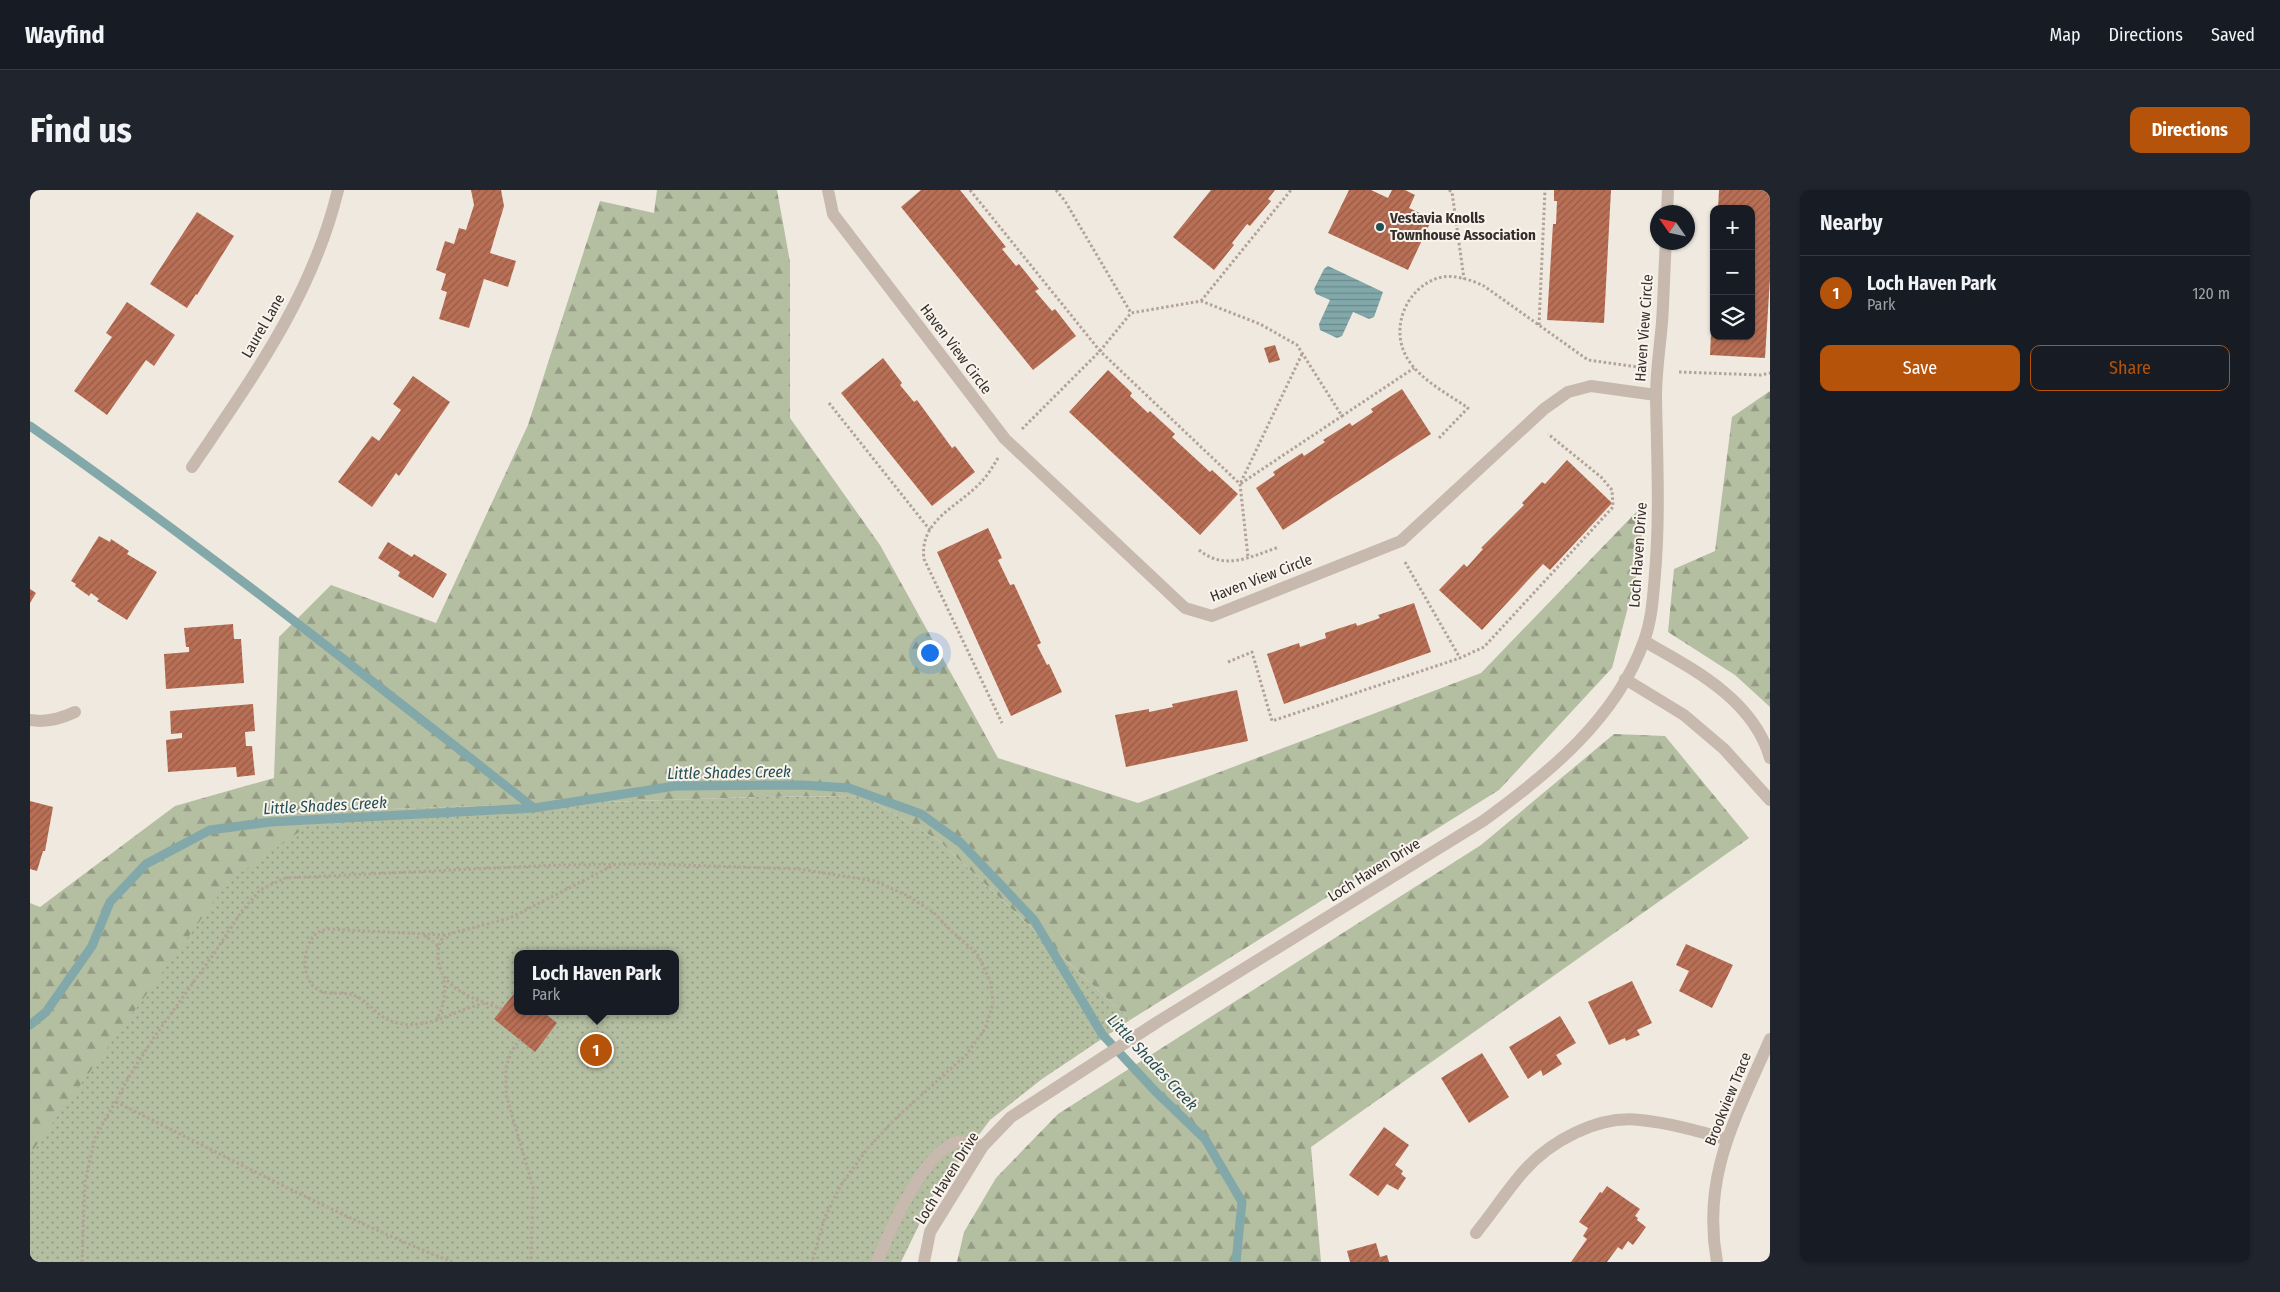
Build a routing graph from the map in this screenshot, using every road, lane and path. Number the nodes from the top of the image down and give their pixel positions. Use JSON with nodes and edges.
{"nodes":[{"id":1,"x":338,"y":190,"type":"edge"},
{"id":2,"x":828,"y":190,"type":"edge"},
{"id":3,"x":970,"y":190,"type":"edge"},
{"id":4,"x":1056,"y":190,"type":"edge"},
{"id":5,"x":1291,"y":190,"type":"edge"},
{"id":6,"x":1449,"y":190,"type":"edge"},
{"id":7,"x":1545,"y":190,"type":"edge"},
{"id":8,"x":1668,"y":190,"type":"edge"},
{"id":9,"x":1667,"y":205,"type":"edge"},
{"id":10,"x":1666,"y":250,"type":"edge"},
{"id":11,"x":1464,"y":278,"type":"junction"},
{"id":12,"x":1201,"y":300,"type":"junction"},
{"id":13,"x":1131,"y":313,"type":"junction"},
{"id":14,"x":1539,"y":325,"type":"junction"},
{"id":15,"x":1100,"y":351,"type":"junction"},
{"id":16,"x":1302,"y":354,"type":"junction"},
{"id":17,"x":1414,"y":368,"type":"junction"},
{"id":18,"x":1656,"y":371,"type":"junction"},
{"id":19,"x":1770,"y":373,"type":"edge"},
{"id":20,"x":1656,"y":395,"type":"junction"},
{"id":21,"x":830,"y":403,"type":"dead end"},
{"id":22,"x":1342,"y":416,"type":"junction"},
{"id":23,"x":1532,"y":421,"type":"junction"},
{"id":24,"x":1439,"y":438,"type":"dead end"},
{"id":25,"x":1009,"y":442,"type":"junction"},
{"id":26,"x":192,"y":467,"type":"dead end"},
{"id":27,"x":1240,"y":484,"type":"junction"},
{"id":28,"x":930,"y":530,"type":"junction"},
{"id":29,"x":1395,"y":544,"type":"junction"},
{"id":30,"x":1279,"y":547,"type":"dead end"},
{"id":31,"x":1199,"y":550,"type":"dead end"},
{"id":32,"x":1248,"y":557,"type":"junction"},
{"id":33,"x":1644,"y":641,"type":"junction"},
{"id":34,"x":1460,"y":658,"type":"junction"},
{"id":35,"x":1228,"y":662,"type":"dead end"},
{"id":36,"x":1625,"y":679,"type":"junction"},
{"id":37,"x":75,"y":712,"type":"dead end"},
{"id":38,"x":30,"y":720,"type":"edge"},
{"id":39,"x":1002,"y":723,"type":"dead end"},
{"id":40,"x":1770,"y":758,"type":"edge"},
{"id":41,"x":1770,"y":800,"type":"edge"},
{"id":42,"x":616,"y":865,"type":"junction"},
{"id":43,"x":421,"y":934,"type":"junction"},
{"id":44,"x":445,"y":935,"type":"junction"},
{"id":45,"x":439,"y":946,"type":"junction"},
{"id":46,"x":442,"y":976,"type":"junction"},
{"id":47,"x":486,"y":1003,"type":"junction"},
{"id":48,"x":502,"y":1008,"type":"dead end"},
{"id":49,"x":436,"y":1021,"type":"junction"},
{"id":50,"x":1770,"y":1039,"type":"edge"},
{"id":51,"x":520,"y":1040,"type":"dead end"},
{"id":52,"x":116,"y":1102,"type":"junction"},
{"id":53,"x":1726,"y":1139,"type":"junction"},
{"id":54,"x":984,"y":1146,"type":"junction"},
{"id":55,"x":1476,"y":1233,"type":"dead end"},
{"id":56,"x":82,"y":1262,"type":"edge"},
{"id":57,"x":452,"y":1262,"type":"edge"},
{"id":58,"x":531,"y":1262,"type":"edge"},
{"id":59,"x":812,"y":1262,"type":"edge"},
{"id":60,"x":877,"y":1262,"type":"edge"},
{"id":61,"x":924,"y":1262,"type":"edge"},
{"id":62,"x":1717,"y":1262,"type":"edge"}],
"edges":[{"from":1,"to":26,"type":"street","name":"Laurel Lane"},
{"from":2,"to":25,"type":"street","name":"Haven View Circle"},
{"from":3,"to":15,"type":"path"},
{"from":4,"to":13,"type":"path"},
{"from":5,"to":12,"type":"path"},
{"from":6,"to":11,"type":"path"},
{"from":7,"to":14,"type":"path"},
{"from":8,"to":9,"type":"street"},
{"from":10,"to":18,"type":"street","name":"Haven View Circle"},
{"from":11,"to":14,"type":"path"},
{"from":11,"to":17,"type":"path"},
{"from":12,"to":13,"type":"path"},
{"from":12,"to":16,"type":"path"},
{"from":13,"to":15,"type":"path"},
{"from":14,"to":18,"type":"path"},
{"from":15,"to":25,"type":"path"},
{"from":15,"to":27,"type":"path"},
{"from":16,"to":22,"type":"path"},
{"from":16,"to":27,"type":"path"},
{"from":17,"to":22,"type":"path"},
{"from":17,"to":24,"type":"path"},
{"from":18,"to":19,"type":"path"},
{"from":18,"to":20,"type":"street","name":"Haven View Circle"},
{"from":20,"to":23,"type":"street","name":"Haven View Circle"},
{"from":20,"to":33,"type":"street","name":"Loch Haven Drive"},
{"from":21,"to":28,"type":"path"},
{"from":22,"to":27,"type":"path"},
{"from":23,"to":29,"type":"street","name":"Haven View Circle"},
{"from":23,"to":34,"type":"path"},
{"from":25,"to":28,"type":"path"},
{"from":25,"to":29,"type":"street","name":"Haven View Circle"},
{"from":27,"to":32,"type":"path"},
{"from":28,"to":39,"type":"path"},
{"from":29,"to":34,"type":"path"},
{"from":30,"to":32,"type":"path"},
{"from":31,"to":32,"type":"path"},
{"from":33,"to":36,"type":"street","name":"Loch Haven Drive"},
{"from":33,"to":40,"type":"street"},
{"from":34,"to":35,"type":"path"},
{"from":36,"to":41,"type":"street"},
{"from":36,"to":54,"type":"street","name":"Loch Haven Drive"},
{"from":37,"to":38,"type":"street"},
{"from":42,"to":44,"type":"path"},
{"from":42,"to":52,"type":"path"},
{"from":42,"to":59,"type":"path"},
{"from":43,"to":44,"type":"path"},
{"from":43,"to":45,"type":"path"},
{"from":43,"to":49,"type":"path"},
{"from":44,"to":45,"type":"path"},
{"from":45,"to":46,"type":"path"},
{"from":46,"to":47,"type":"path"},
{"from":46,"to":49,"type":"path"},
{"from":47,"to":48,"type":"path"},
{"from":47,"to":49,"type":"path"},
{"from":50,"to":53,"type":"street","name":"Brookview Trace"},
{"from":51,"to":58,"type":"path"},
{"from":52,"to":56,"type":"path"},
{"from":52,"to":57,"type":"path"},
{"from":53,"to":55,"type":"street"},
{"from":53,"to":62,"type":"street","name":"Brookview Trace"},
{"from":54,"to":60,"type":"street"},
{"from":54,"to":61,"type":"street","name":"Loch Haven Drive"}]}
